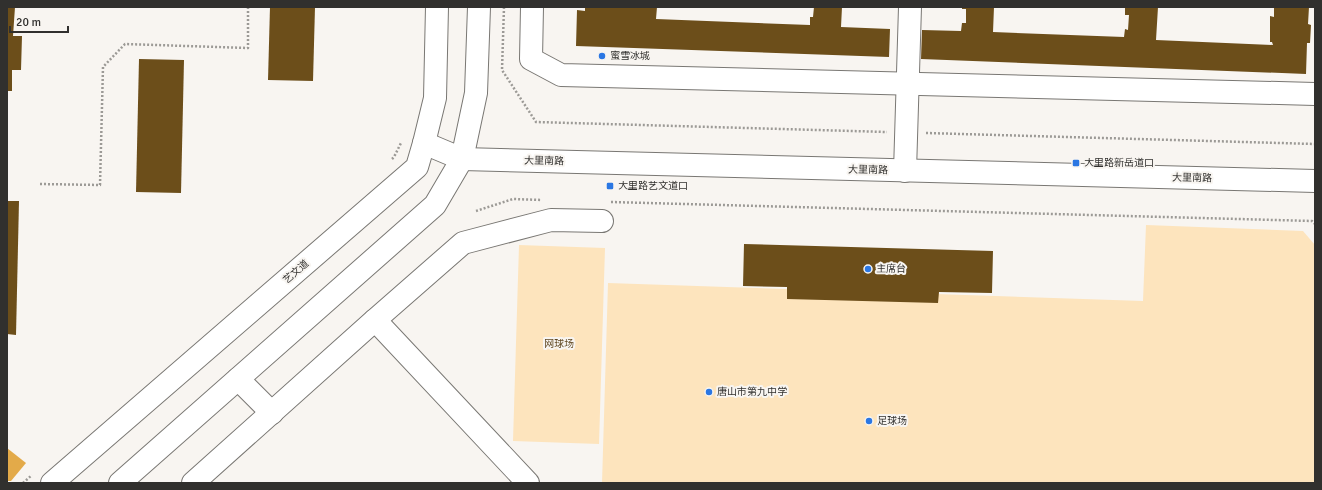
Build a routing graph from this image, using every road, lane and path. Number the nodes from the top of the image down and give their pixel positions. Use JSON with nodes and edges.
{"nodes":[{"id":1,"x":248,"y":7,"type":"edge"},
{"id":2,"x":438,"y":7,"type":"edge"},
{"id":3,"x":479,"y":7,"type":"edge"},
{"id":4,"x":532,"y":7,"type":"edge"},
{"id":5,"x":910,"y":7,"type":"edge"},
{"id":6,"x":908,"y":84,"type":"junction"},
{"id":7,"x":1315,"y":94,"type":"edge"},
{"id":8,"x":414,"y":140,"type":"junction"},
{"id":9,"x":462,"y":159,"type":"junction"},
{"id":10,"x":388,"y":162,"type":"dead end"},
{"id":11,"x":905,"y":171,"type":"junction"},
{"id":12,"x":1315,"y":181,"type":"edge"},
{"id":13,"x":40,"y":184,"type":"dead end"},
{"id":14,"x":545,"y":200,"type":"dead end"},
{"id":15,"x":606,"y":211,"type":"joint"},
{"id":16,"x":476,"y":212,"type":"dead end"},
{"id":17,"x":1315,"y":224,"type":"edge"},
{"id":18,"x":375,"y":320,"type":"junction"},
{"id":19,"x":238,"y":379,"type":"junction"},
{"id":20,"x":272,"y":412,"type":"junction"},
{"id":21,"x":44,"y":478,"type":"edge"},
{"id":22,"x":23,"y":483,"type":"edge"},
{"id":23,"x":120,"y":483,"type":"edge"},
{"id":24,"x":194,"y":483,"type":"edge"},
{"id":25,"x":528,"y":483,"type":"edge"}],
"edges":[{"from":1,"to":13,"type":"path"},
{"from":2,"to":8,"type":"main road","name":"艺文道"},
{"from":3,"to":9,"type":"main road"},
{"from":4,"to":6,"type":"main road"},
{"from":5,"to":6,"type":"main road"},
{"from":6,"to":7,"type":"main road"},
{"from":6,"to":11,"type":"main road"},
{"from":8,"to":9,"type":"main road","name":"大里南路"},
{"from":8,"to":10,"type":"path"},
{"from":8,"to":21,"type":"main road","name":"艺文道"},
{"from":9,"to":11,"type":"main road","name":"大里南路"},
{"from":9,"to":19,"type":"main road"},
{"from":11,"to":12,"type":"main road","name":"大里南路"},
{"from":14,"to":16,"type":"path"},
{"from":15,"to":17,"type":"path"},
{"from":15,"to":18,"type":"main road"},
{"from":18,"to":20,"type":"main road"},
{"from":18,"to":25,"type":"main road"},
{"from":19,"to":20,"type":"main road"},
{"from":19,"to":23,"type":"main road"},
{"from":20,"to":24,"type":"main road"},
{"from":21,"to":22,"type":"path"}]}
